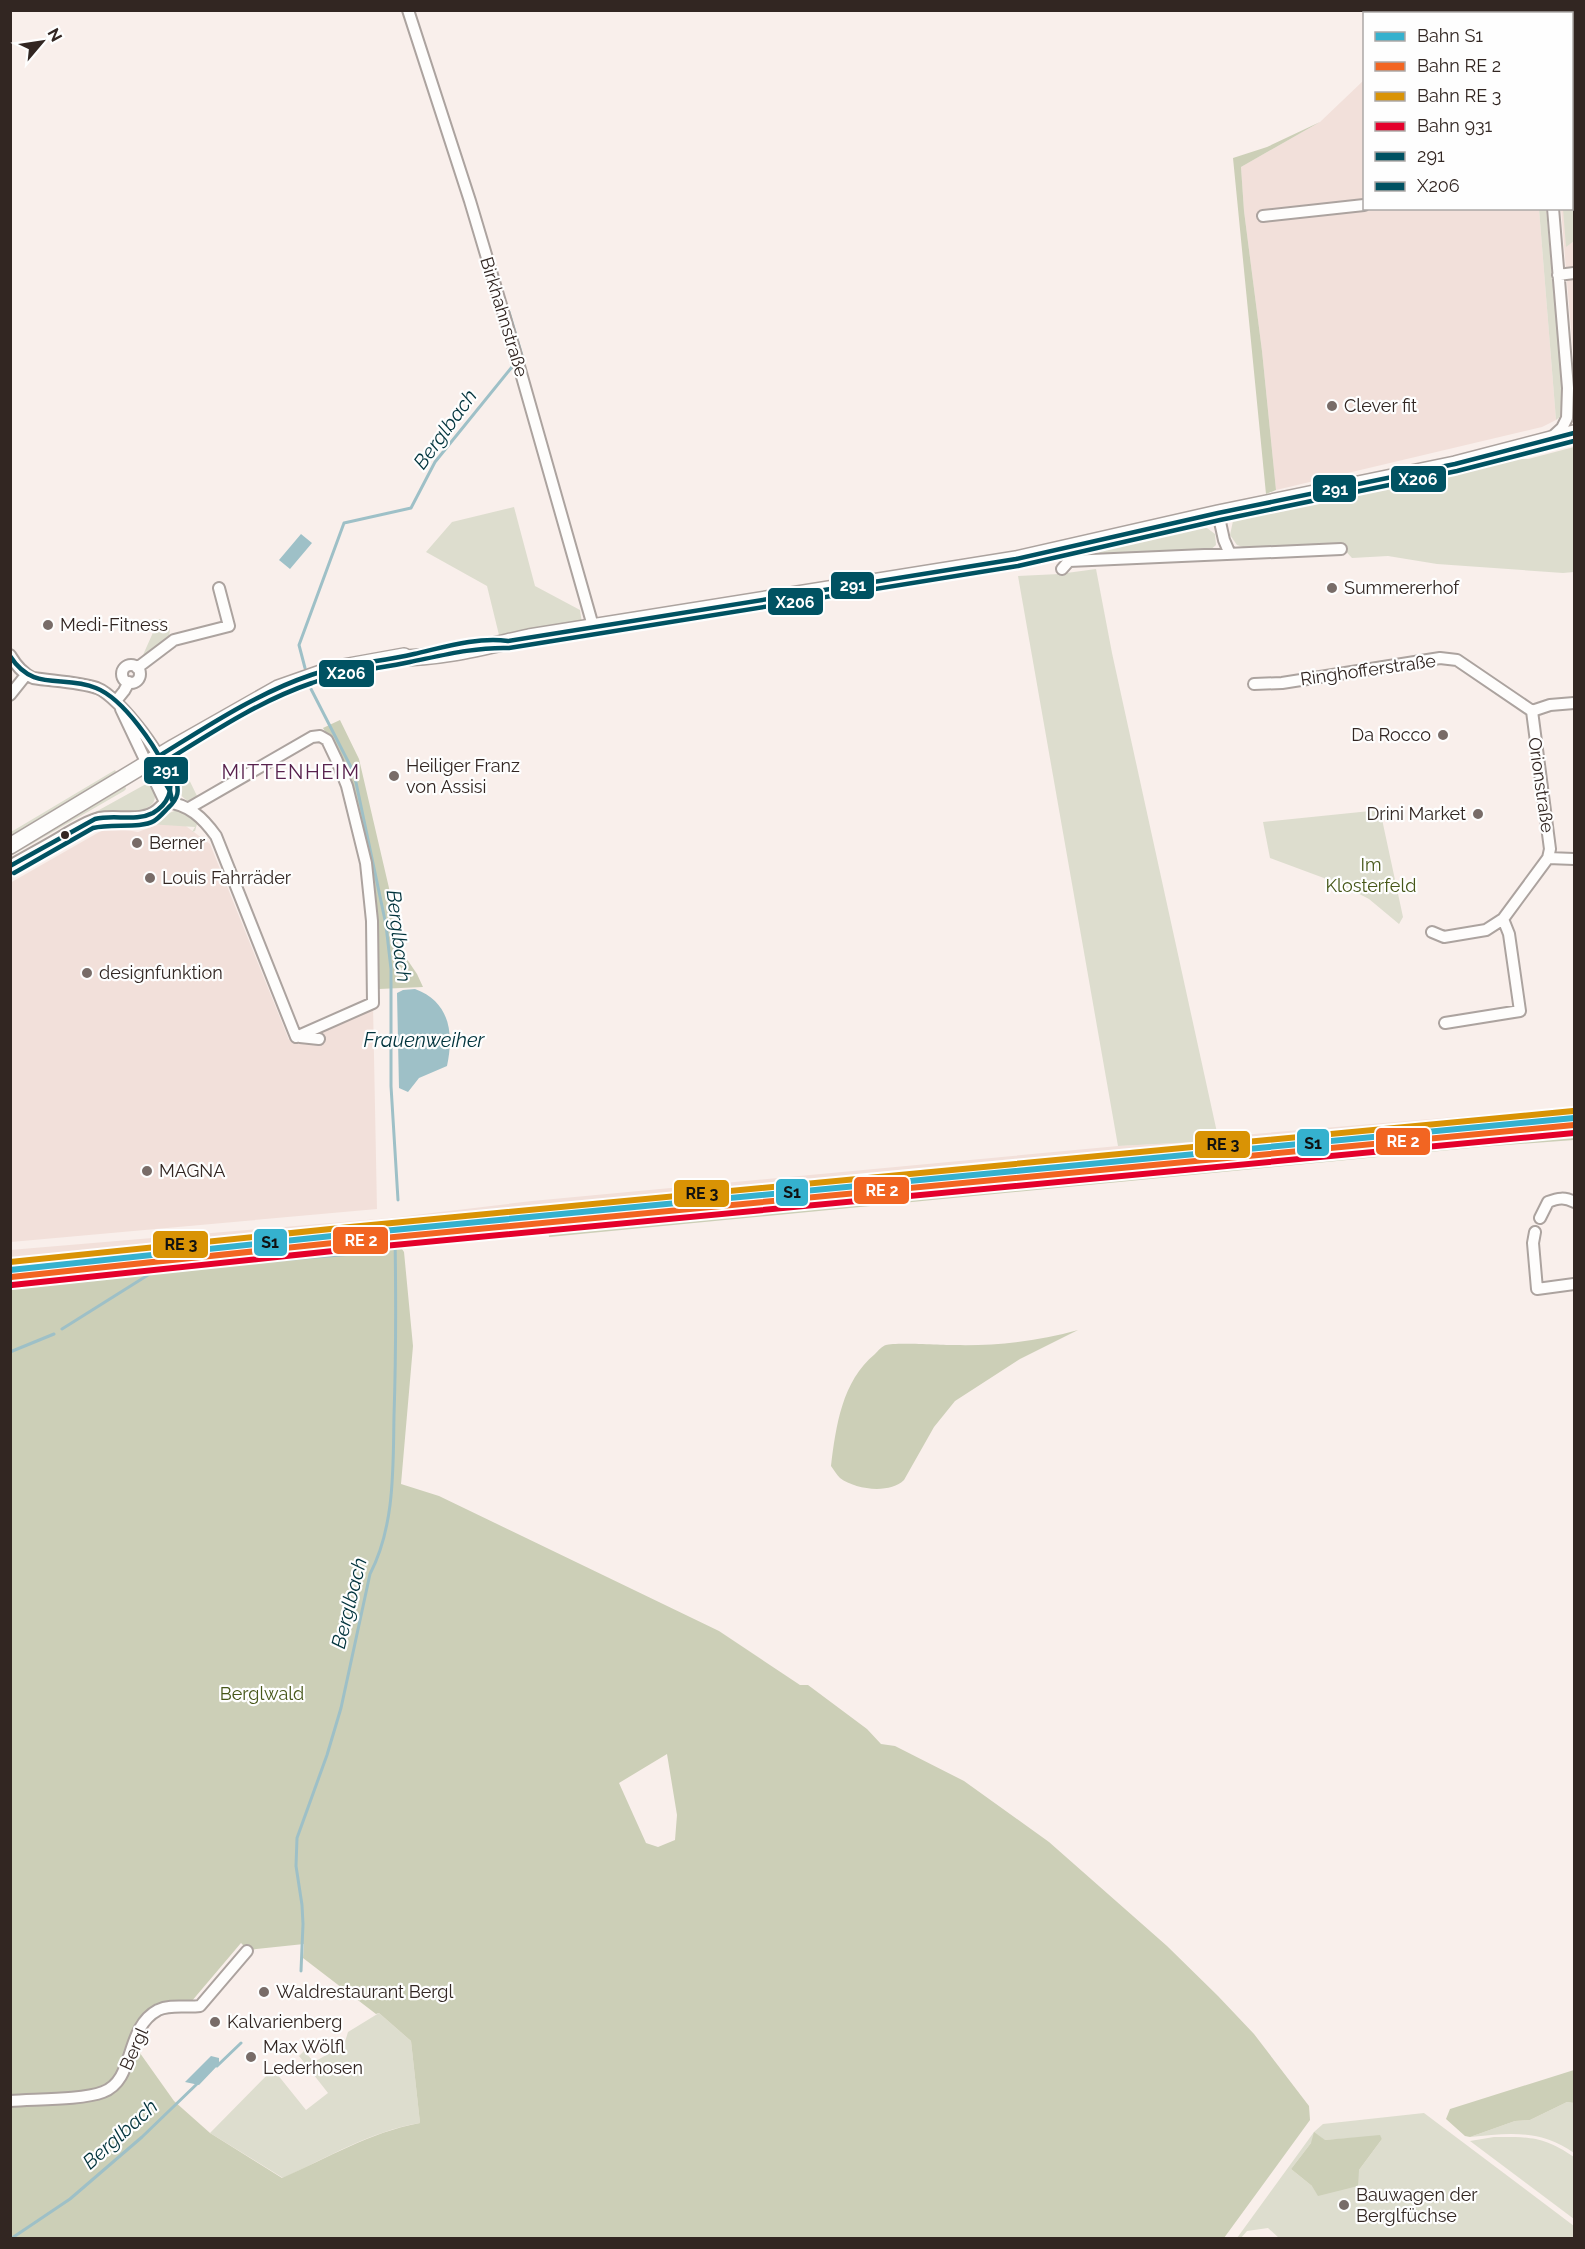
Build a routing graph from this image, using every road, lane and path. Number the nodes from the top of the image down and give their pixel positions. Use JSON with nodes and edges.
{"nodes":[{"id":1,"x":408,"y":10,"type":"edge"},
{"id":2,"x":1363,"y":205,"type":"edge"},
{"id":3,"x":1553,"y":210,"type":"edge"},
{"id":4,"x":1263,"y":216,"type":"dead end"},
{"id":5,"x":1575,"y":273,"type":"edge"},
{"id":6,"x":1558,"y":275,"type":"junction"},
{"id":7,"x":1568,"y":388,"type":"junction"},
{"id":8,"x":1575,"y":404,"type":"edge"},
{"id":9,"x":1575,"y":433,"type":"edge"},
{"id":10,"x":1549,"y":440,"type":"junction"},
{"id":11,"x":1218,"y":513,"type":"junction"},
{"id":12,"x":1341,"y":549,"type":"dead end"},
{"id":13,"x":1230,"y":554,"type":"junction"},
{"id":14,"x":1062,"y":569,"type":"dead end"},
{"id":15,"x":219,"y":588,"type":"dead end"},
{"id":16,"x":593,"y":626,"type":"junction"},
{"id":17,"x":10,"y":655,"type":"edge"},
{"id":18,"x":26,"y":675,"type":"junction"},
{"id":19,"x":1254,"y":684,"type":"dead end"},
{"id":20,"x":10,"y":695,"type":"edge"},
{"id":21,"x":117,"y":702,"type":"junction"},
{"id":22,"x":1575,"y":703,"type":"edge"},
{"id":23,"x":1532,"y":711,"type":"junction"},
{"id":24,"x":152,"y":760,"type":"junction"},
{"id":25,"x":165,"y":802,"type":"junction"},
{"id":26,"x":189,"y":808,"type":"junction"},
{"id":27,"x":10,"y":846,"type":"edge"},
{"id":28,"x":1548,"y":858,"type":"junction"},
{"id":29,"x":1575,"y":859,"type":"edge"},
{"id":30,"x":10,"y":866,"type":"edge"},
{"id":31,"x":1503,"y":920,"type":"junction"},
{"id":32,"x":1432,"y":932,"type":"dead end"},
{"id":33,"x":1445,"y":1023,"type":"dead end"},
{"id":34,"x":296,"y":1037,"type":"junction"},
{"id":35,"x":319,"y":1039,"type":"dead end"},
{"id":36,"x":1575,"y":1202,"type":"edge"},
{"id":37,"x":1540,"y":1218,"type":"dead end"},
{"id":38,"x":1535,"y":1232,"type":"dead end"},
{"id":39,"x":1575,"y":1284,"type":"edge"},
{"id":40,"x":247,"y":1951,"type":"dead end"},
{"id":41,"x":10,"y":2101,"type":"edge"}],
"edges":[{"from":1,"to":16,"type":"street","name":"Birkhahnstraße"},
{"from":2,"to":4,"type":"street"},
{"from":3,"to":6,"type":"street"},
{"from":5,"to":6,"type":"street"},
{"from":6,"to":7,"type":"street"},
{"from":7,"to":8,"type":"street"},
{"from":7,"to":10,"type":"street"},
{"from":9,"to":10,"type":"main road"},
{"from":10,"to":11,"type":"main road"},
{"from":11,"to":13,"type":"street"},
{"from":11,"to":16,"type":"main road"},
{"from":12,"to":13,"type":"street"},
{"from":13,"to":14,"type":"street"},
{"from":15,"to":21,"type":"street"},
{"from":16,"to":24,"type":"main road"},
{"from":17,"to":18,"type":"street"},
{"from":18,"to":20,"type":"street"},
{"from":18,"to":21,"type":"street"},
{"from":19,"to":23,"type":"street","name":"Ringhofferstraße"},
{"from":21,"to":24,"type":"street"},
{"from":22,"to":23,"type":"street"},
{"from":23,"to":28,"type":"street","name":"Orionstraße"},
{"from":24,"to":25,"type":"street"},
{"from":24,"to":27,"type":"main road"},
{"from":25,"to":26,"type":"street"},
{"from":25,"to":30,"type":"street"},
{"from":26,"to":34,"type":"street"},
{"from":26,"to":34,"type":"street"},
{"from":28,"to":29,"type":"street"},
{"from":28,"to":31,"type":"street"},
{"from":31,"to":32,"type":"street"},
{"from":31,"to":33,"type":"street"},
{"from":34,"to":35,"type":"street"},
{"from":36,"to":37,"type":"street"},
{"from":38,"to":39,"type":"street"},
{"from":40,"to":41,"type":"street","name":"Bergl"}]}
